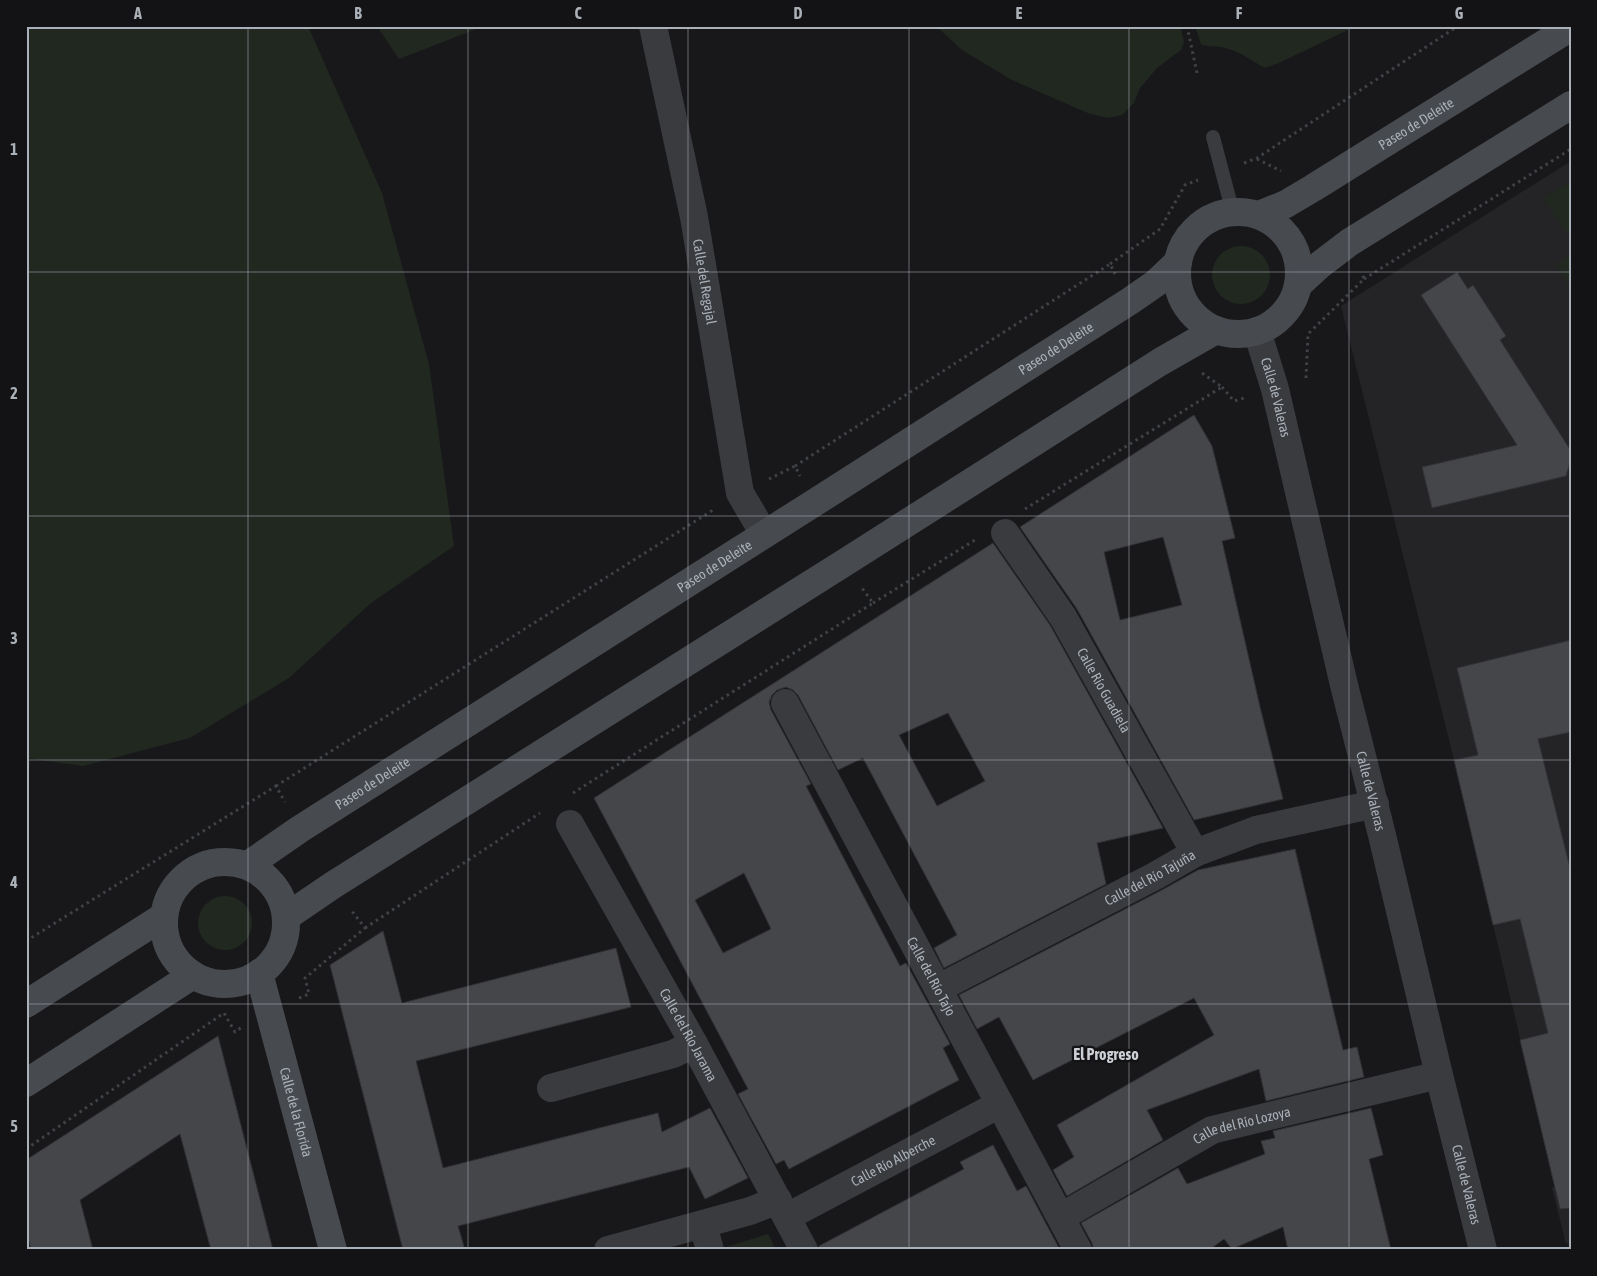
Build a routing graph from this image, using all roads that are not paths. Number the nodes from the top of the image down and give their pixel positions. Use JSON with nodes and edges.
{"nodes":[{"id":1,"x":653,"y":26,"type":"edge"},
{"id":2,"x":1571,"y":27,"type":"edge"},
{"id":3,"x":1571,"y":105,"type":"edge"},
{"id":4,"x":1213,"y":137,"type":"dead end"},
{"id":5,"x":1246,"y":214,"type":"junction"},
{"id":6,"x":1178,"y":262,"type":"junction"},
{"id":7,"x":1298,"y":285,"type":"junction"},
{"id":8,"x":1216,"y":330,"type":"junction"},
{"id":9,"x":1257,"y":332,"type":"junction"},
{"id":10,"x":1012,"y":523,"type":"road end"},
{"id":11,"x":764,"y":534,"type":"junction"},
{"id":12,"x":785,"y":703,"type":"dead end"},
{"id":13,"x":1375,"y":804,"type":"junction"},
{"id":14,"x":570,"y":824,"type":"dead end"},
{"id":15,"x":1195,"y":853,"type":"junction"},
{"id":16,"x":248,"y":865,"type":"junction"},
{"id":17,"x":286,"y":917,"type":"junction"},
{"id":18,"x":162,"y":918,"type":"junction"},
{"id":19,"x":259,"y":973,"type":"junction"},
{"id":20,"x":193,"y":975,"type":"junction"},
{"id":21,"x":939,"y":988,"type":"junction"},
{"id":22,"x":26,"y":1004,"type":"edge"},
{"id":23,"x":694,"y":1044,"type":"junction"},
{"id":24,"x":1439,"y":1075,"type":"junction"},
{"id":25,"x":26,"y":1084,"type":"edge"},
{"id":26,"x":551,"y":1088,"type":"dead end"},
{"id":27,"x":1000,"y":1104,"type":"junction"},
{"id":28,"x":782,"y":1208,"type":"junction"},
{"id":29,"x":1061,"y":1217,"type":"junction"},
{"id":30,"x":706,"y":1237,"type":"edge"},
{"id":31,"x":333,"y":1250,"type":"edge"},
{"id":32,"x":608,"y":1250,"type":"edge"},
{"id":33,"x":804,"y":1250,"type":"edge"},
{"id":34,"x":1078,"y":1250,"type":"edge"},
{"id":35,"x":1483,"y":1250,"type":"edge"}],
"edges":[{"from":1,"to":11,"type":"street","name":"Calle del Regajal"},
{"from":2,"to":5,"type":"main road","name":"Paseo de Deleite"},
{"from":3,"to":7,"type":"main road"},
{"from":4,"to":5,"type":"lane"},
{"from":5,"to":6,"type":"main road"},
{"from":5,"to":7,"type":"main road"},
{"from":6,"to":8,"type":"main road"},
{"from":6,"to":11,"type":"main road","name":"Paseo de Deleite"},
{"from":7,"to":9,"type":"main road"},
{"from":8,"to":9,"type":"main road"},
{"from":8,"to":17,"type":"main road"},
{"from":9,"to":13,"type":"street","name":"Calle de Valeras"},
{"from":10,"to":15,"type":"street","name":"Calle Río Guadiela"},
{"from":11,"to":16,"type":"main road","name":"Paseo de Deleite"},
{"from":12,"to":21,"type":"street","name":"Calle del Río Tajo"},
{"from":13,"to":15,"type":"street","name":"Calle del Río Tajuña"},
{"from":13,"to":24,"type":"street","name":"Calle de Valeras"},
{"from":14,"to":23,"type":"street","name":"Calle del Río Jarama"},
{"from":15,"to":21,"type":"street","name":"Calle del Río Tajuña"},
{"from":16,"to":17,"type":"main road"},
{"from":16,"to":18,"type":"main road"},
{"from":17,"to":19,"type":"main road"},
{"from":18,"to":20,"type":"main road"},
{"from":18,"to":22,"type":"main road"},
{"from":19,"to":20,"type":"main road"},
{"from":19,"to":31,"type":"main road","name":"Calle de la Florida"},
{"from":20,"to":25,"type":"main road"},
{"from":21,"to":27,"type":"street","name":"Calle del Río Tajo"},
{"from":23,"to":26,"type":"street"},
{"from":23,"to":28,"type":"street","name":"Calle del Río Jarama"},
{"from":24,"to":29,"type":"street","name":"Calle del Río Lozoya"},
{"from":24,"to":35,"type":"street","name":"Calle de Valeras"},
{"from":27,"to":28,"type":"street","name":"Calle Río Alberche"},
{"from":27,"to":29,"type":"street","name":"Calle del Río Tajo"},
{"from":28,"to":30,"type":"street","name":"Calle Río Alberche"},
{"from":28,"to":33,"type":"street","name":"Calle del Río Jarama"},
{"from":29,"to":34,"type":"street","name":"Calle del Río Tajo"},
{"from":30,"to":32,"type":"street","name":"Calle Río Alberche"}]}
